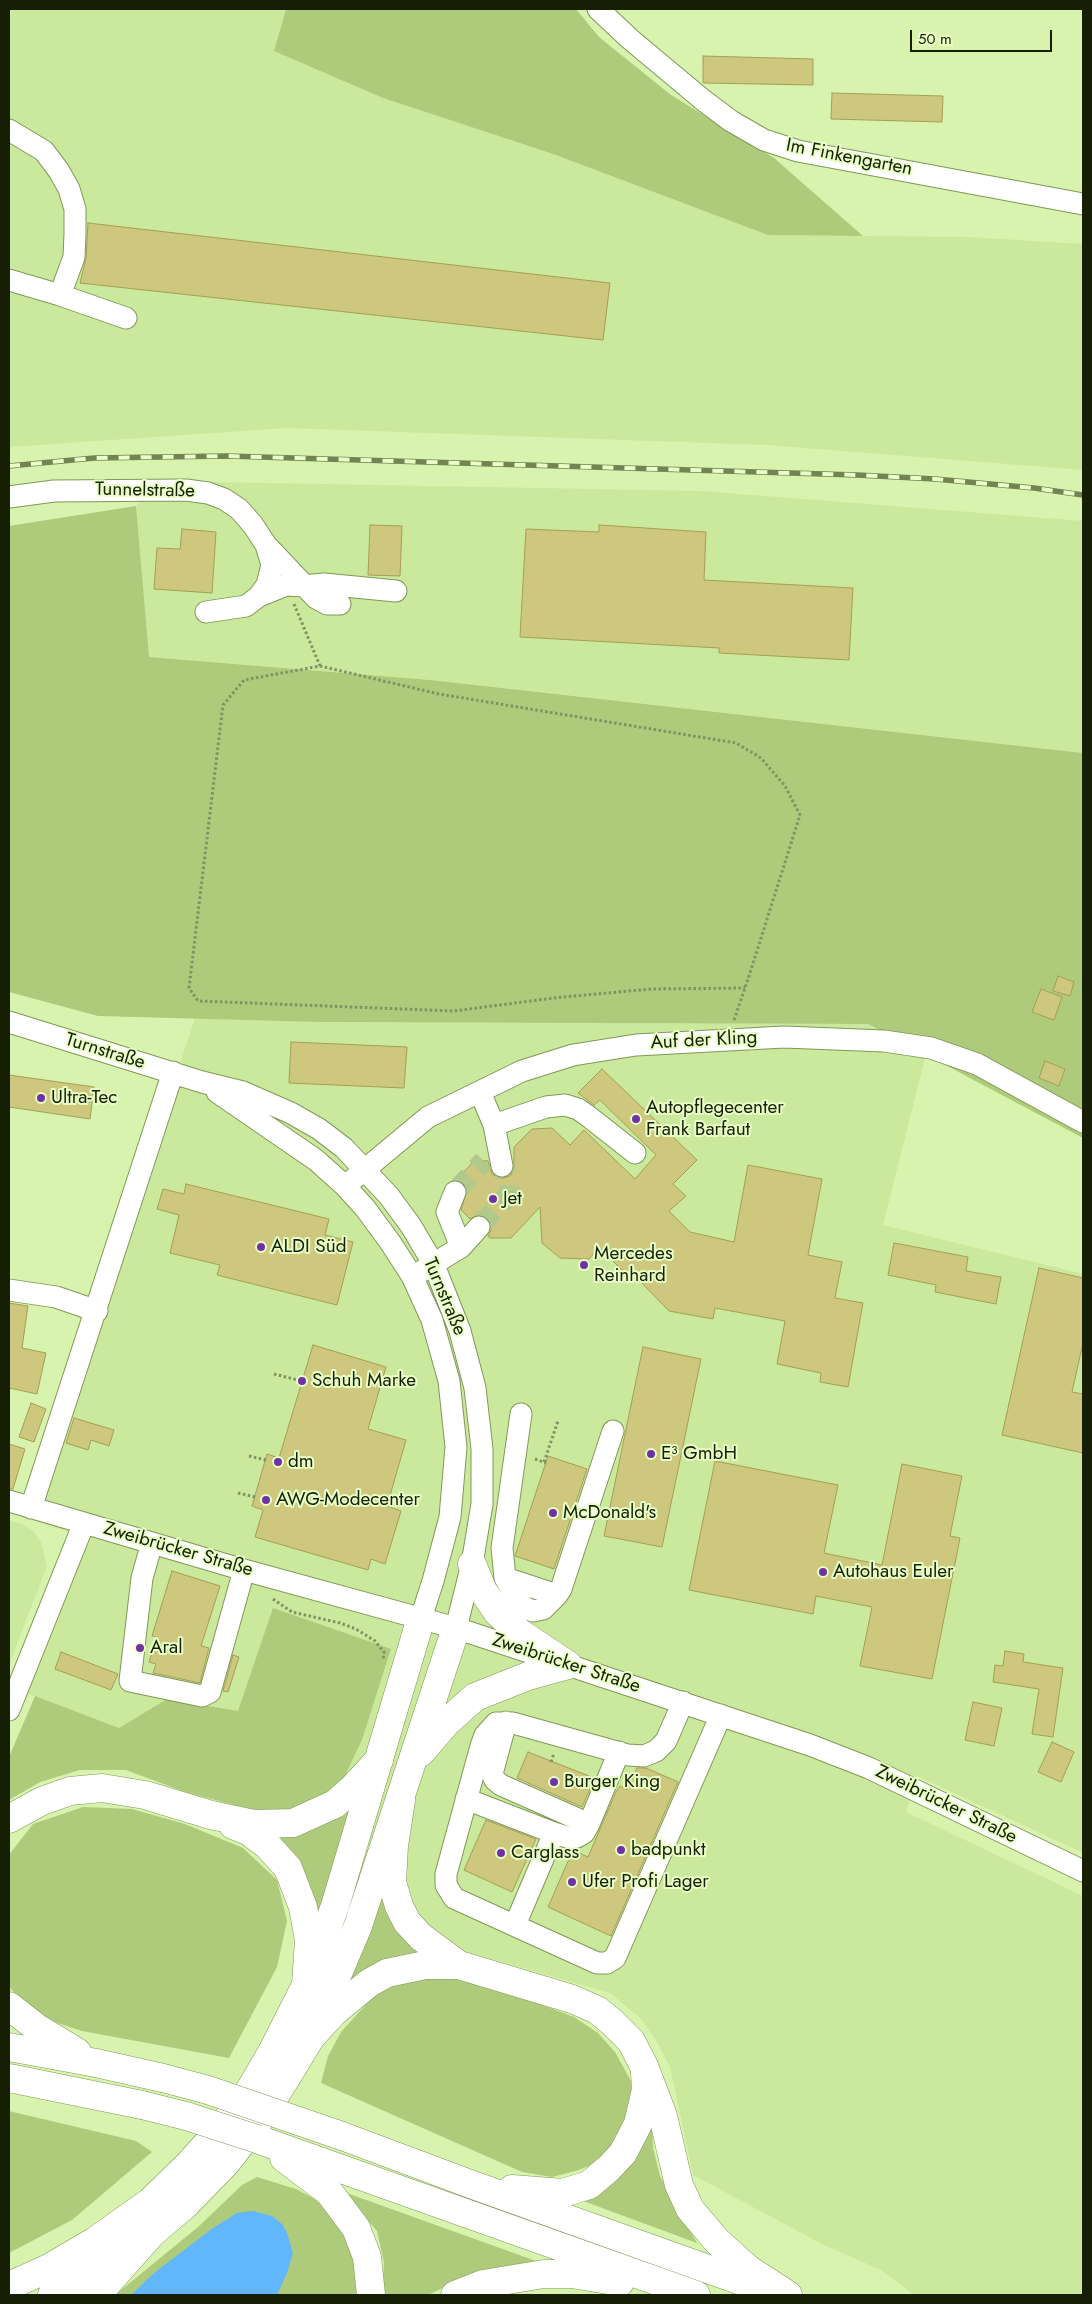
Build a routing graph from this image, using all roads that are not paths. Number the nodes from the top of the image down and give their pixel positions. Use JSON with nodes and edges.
{"nodes":[{"id":1,"x":598,"y":9,"type":"edge"},
{"id":2,"x":9,"y":130,"type":"edge"},
{"id":3,"x":1083,"y":204,"type":"edge"},
{"id":4,"x":9,"y":280,"type":"edge"},
{"id":5,"x":60,"y":295,"type":"junction"},
{"id":6,"x":126,"y":318,"type":"dead end"},
{"id":7,"x":9,"y":497,"type":"edge"},
{"id":8,"x":266,"y":545,"type":"junction"},
{"id":9,"x":294,"y":586,"type":"junction"},
{"id":10,"x":396,"y":591,"type":"dead end"},
{"id":11,"x":259,"y":596,"type":"junction"},
{"id":12,"x":340,"y":604,"type":"dead end"},
{"id":13,"x":206,"y":612,"type":"dead end"},
{"id":14,"x":9,"y":1022,"type":"edge"},
{"id":15,"x":173,"y":1072,"type":"junction"},
{"id":16,"x":202,"y":1082,"type":"junction"},
{"id":17,"x":480,"y":1092,"type":"junction"},
{"id":18,"x":1083,"y":1122,"type":"edge"},
{"id":19,"x":494,"y":1125,"type":"junction"},
{"id":20,"x":635,"y":1153,"type":"dead end"},
{"id":21,"x":494,"y":1158,"type":"tunnel mouth"},
{"id":22,"x":365,"y":1168,"type":"junction"},
{"id":23,"x":345,"y":1186,"type":"junction"},
{"id":24,"x":455,"y":1192,"type":"tunnel mouth"},
{"id":25,"x":479,"y":1227,"type":"tunnel mouth"},
{"id":26,"x":461,"y":1247,"type":"junction"},
{"id":27,"x":434,"y":1265,"type":"junction"},
{"id":28,"x":412,"y":1276,"type":"junction"},
{"id":29,"x":9,"y":1290,"type":"edge"},
{"id":30,"x":97,"y":1311,"type":"junction"},
{"id":31,"x":521,"y":1414,"type":"dead end"},
{"id":32,"x":613,"y":1431,"type":"dead end"},
{"id":33,"x":9,"y":1501,"type":"edge"},
{"id":34,"x":31,"y":1508,"type":"junction"},
{"id":35,"x":84,"y":1523,"type":"junction"},
{"id":36,"x":152,"y":1544,"type":"junction"},
{"id":37,"x":472,"y":1564,"type":"junction"},
{"id":38,"x":242,"y":1578,"type":"junction"},
{"id":39,"x":421,"y":1618,"type":"junction"},
{"id":40,"x":456,"y":1628,"type":"junction"},
{"id":41,"x":568,"y":1665,"type":"junction"},
{"id":42,"x":683,"y":1702,"type":"junction"},
{"id":43,"x":9,"y":1710,"type":"edge"},
{"id":44,"x":721,"y":1715,"type":"junction"},
{"id":45,"x":506,"y":1722,"type":"junction"},
{"id":46,"x":619,"y":1752,"type":"junction"},
{"id":47,"x":379,"y":1760,"type":"junction"},
{"id":48,"x":414,"y":1760,"type":"junction"},
{"id":49,"x":466,"y":1798,"type":"junction"},
{"id":50,"x":401,"y":1800,"type":"junction"},
{"id":51,"x":211,"y":1815,"type":"junction"},
{"id":52,"x":9,"y":1819,"type":"edge"},
{"id":53,"x":589,"y":1824,"type":"junction"},
{"id":54,"x":554,"y":1833,"type":"junction"},
{"id":55,"x":1083,"y":1870,"type":"edge"},
{"id":56,"x":515,"y":1925,"type":"junction"},
{"id":57,"x":459,"y":1965,"type":"junction"},
{"id":58,"x":306,"y":1985,"type":"junction"},
{"id":59,"x":9,"y":2006,"type":"edge"},
{"id":60,"x":311,"y":2037,"type":"junction"},
{"id":61,"x":9,"y":2047,"type":"edge"},
{"id":62,"x":96,"y":2063,"type":"junction"},
{"id":63,"x":644,"y":2066,"type":"junction"},
{"id":64,"x":9,"y":2078,"type":"edge"},
{"id":65,"x":317,"y":2170,"type":"junction"},
{"id":66,"x":473,"y":2185,"type":"junction"},
{"id":67,"x":152,"y":2233,"type":"junction"},
{"id":68,"x":9,"y":2286,"type":"edge"},
{"id":69,"x":52,"y":2295,"type":"edge"},
{"id":70,"x":97,"y":2295,"type":"edge"},
{"id":71,"x":371,"y":2295,"type":"edge"},
{"id":72,"x":455,"y":2295,"type":"edge"},
{"id":73,"x":695,"y":2295,"type":"edge"},
{"id":74,"x":780,"y":2295,"type":"edge"},
{"id":75,"x":788,"y":2295,"type":"edge"}],
"edges":[{"from":1,"to":3,"type":"street","name":"Im Finkengarten"},
{"from":2,"to":5,"type":"street"},
{"from":4,"to":5,"type":"street"},
{"from":5,"to":6,"type":"street"},
{"from":7,"to":8,"type":"street","name":"Tunnelstraße"},
{"from":8,"to":9,"type":"street"},
{"from":8,"to":11,"type":"street","name":"Tunnelstraße"},
{"from":9,"to":10,"type":"street"},
{"from":9,"to":11,"type":"street"},
{"from":9,"to":12,"type":"street"},
{"from":11,"to":13,"type":"street"},
{"from":14,"to":15,"type":"street","name":"Turnstraße"},
{"from":15,"to":16,"type":"street","name":"Turnstraße"},
{"from":15,"to":30,"type":"street"},
{"from":16,"to":22,"type":"street","name":"Turnstraße"},
{"from":16,"to":23,"type":"street","name":"Turnstraße"},
{"from":17,"to":18,"type":"street","name":"Auf der Kling"},
{"from":17,"to":19,"type":"street"},
{"from":17,"to":22,"type":"street","name":"Auf der Kling"},
{"from":19,"to":20,"type":"street"},
{"from":19,"to":21,"type":"street"},
{"from":22,"to":23,"type":"street","name":"Auf der Kling"},
{"from":22,"to":27,"type":"street","name":"Turnstraße"},
{"from":23,"to":28,"type":"street","name":"Turnstraße"},
{"from":24,"to":26,"type":"street"},
{"from":25,"to":26,"type":"street"},
{"from":26,"to":27,"type":"street"},
{"from":27,"to":28,"type":"street"},
{"from":27,"to":37,"type":"street","name":"Turnstraße"},
{"from":28,"to":39,"type":"street","name":"Turnstraße"},
{"from":29,"to":30,"type":"street"},
{"from":30,"to":34,"type":"street"},
{"from":31,"to":32,"type":"street"},
{"from":33,"to":34,"type":"street","name":"Zweibrücker Straße"},
{"from":34,"to":35,"type":"street","name":"Zweibrücker Straße"},
{"from":35,"to":36,"type":"street","name":"Zweibrücker Straße"},
{"from":35,"to":43,"type":"street"},
{"from":36,"to":38,"type":"street","name":"Zweibrücker Straße"},
{"from":36,"to":38,"type":"street"},
{"from":37,"to":40,"type":"street","name":"Turnstraße"},
{"from":37,"to":41,"type":"main road"},
{"from":38,"to":39,"type":"street","name":"Zweibrücker Straße"},
{"from":39,"to":40,"type":"street","name":"Zweibrücker Straße"},
{"from":39,"to":47,"type":"main road"},
{"from":40,"to":41,"type":"street","name":"Zweibrücker Straße"},
{"from":40,"to":48,"type":"main road"},
{"from":41,"to":42,"type":"street","name":"Zweibrücker Straße"},
{"from":41,"to":48,"type":"main road"},
{"from":42,"to":44,"type":"street","name":"Zweibrücker Straße"},
{"from":42,"to":46,"type":"street"},
{"from":44,"to":55,"type":"street","name":"Zweibrücker Straße"},
{"from":44,"to":56,"type":"street"},
{"from":45,"to":46,"type":"street"},
{"from":45,"to":49,"type":"street"},
{"from":45,"to":53,"type":"street"},
{"from":46,"to":53,"type":"street"},
{"from":47,"to":51,"type":"main road"},
{"from":47,"to":58,"type":"main road"},
{"from":48,"to":50,"type":"main road"},
{"from":49,"to":54,"type":"street"},
{"from":49,"to":56,"type":"street"},
{"from":50,"to":57,"type":"main road"},
{"from":50,"to":60,"type":"main road"},
{"from":51,"to":52,"type":"main road"},
{"from":51,"to":58,"type":"main road"},
{"from":53,"to":54,"type":"street"},
{"from":54,"to":56,"type":"street"},
{"from":57,"to":60,"type":"main road"},
{"from":57,"to":63,"type":"main road"},
{"from":58,"to":68,"type":"main road"},
{"from":59,"to":62,"type":"main road"},
{"from":60,"to":67,"type":"main road"},
{"from":61,"to":62,"type":"main road"},
{"from":62,"to":66,"type":"main road","bridge":true},
{"from":63,"to":66,"type":"main road"},
{"from":63,"to":75,"type":"main road"},
{"from":64,"to":65,"type":"main road","bridge":true},
{"from":65,"to":71,"type":"main road"},
{"from":65,"to":73,"type":"main road"},
{"from":66,"to":74,"type":"main road"},
{"from":67,"to":69,"type":"main road"},
{"from":67,"to":70,"type":"main road"},
{"from":72,"to":73,"type":"main road"}]}
